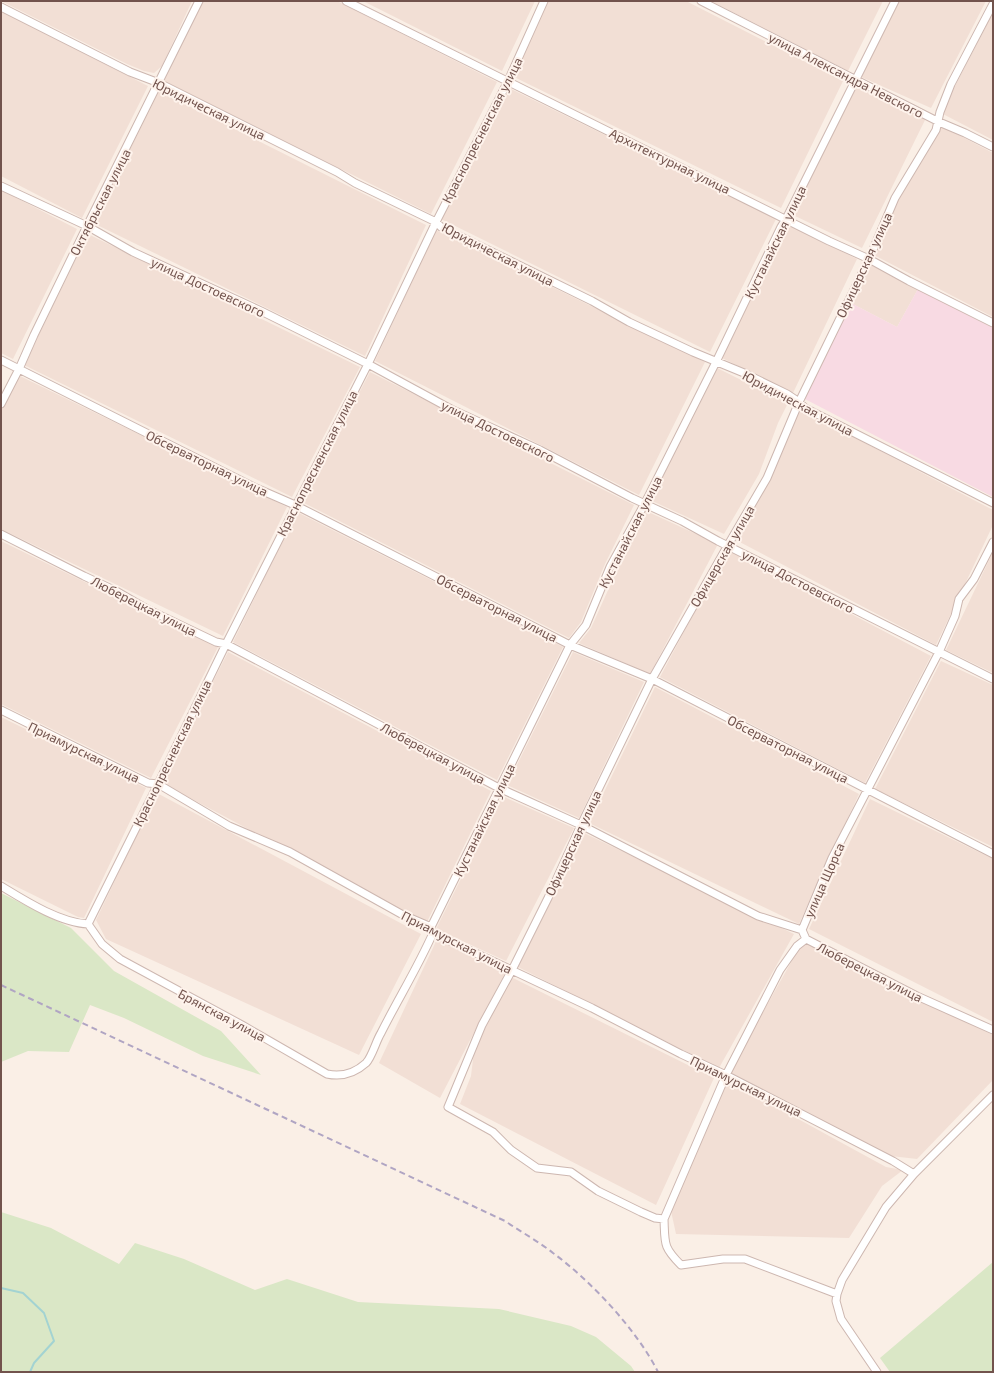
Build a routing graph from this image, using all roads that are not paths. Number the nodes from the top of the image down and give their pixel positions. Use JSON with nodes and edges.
{"nodes":[{"id":1,"x":199,"y":1,"type":"edge"},
{"id":2,"x":346,"y":1,"type":"edge"},
{"id":3,"x":544,"y":1,"type":"edge"},
{"id":4,"x":701,"y":1,"type":"edge"},
{"id":5,"x":895,"y":1,"type":"edge"},
{"id":6,"x":993,"y":4,"type":"edge"},
{"id":7,"x":1,"y":7,"type":"edge"},
{"id":8,"x":856,"y":79,"type":"junction"},
{"id":9,"x":508,"y":81,"type":"junction"},
{"id":10,"x":159,"y":83,"type":"junction"},
{"id":11,"x":939,"y":122,"type":"junction"},
{"id":12,"x":993,"y":147,"type":"edge"},
{"id":13,"x":1,"y":186,"type":"edge"},
{"id":14,"x":786,"y":219,"type":"junction"},
{"id":15,"x":436,"y":222,"type":"junction"},
{"id":16,"x":87,"y":226,"type":"junction"},
{"id":17,"x":869,"y":259,"type":"junction"},
{"id":18,"x":993,"y":323,"type":"edge"},
{"id":19,"x":1,"y":360,"type":"edge"},
{"id":20,"x":716,"y":362,"type":"junction"},
{"id":21,"x":368,"y":364,"type":"junction"},
{"id":22,"x":19,"y":369,"type":"junction"},
{"id":23,"x":799,"y":402,"type":"junction"},
{"id":24,"x":1,"y":404,"type":"edge"},
{"id":25,"x":645,"y":503,"type":"junction"},
{"id":26,"x":993,"y":503,"type":"edge"},
{"id":27,"x":296,"y":505,"type":"junction"},
{"id":28,"x":1,"y":534,"type":"edge"},
{"id":29,"x":993,"y":542,"type":"edge"},
{"id":30,"x":728,"y":545,"type":"junction"},
{"id":31,"x":226,"y":644,"type":"junction"},
{"id":32,"x":570,"y":645,"type":"junction"},
{"id":33,"x":939,"y":652,"type":"junction"},
{"id":34,"x":652,"y":679,"type":"junction"},
{"id":35,"x":993,"y":679,"type":"edge"},
{"id":36,"x":1,"y":710,"type":"edge"},
{"id":37,"x":158,"y":784,"type":"junction"},
{"id":38,"x":499,"y":788,"type":"junction"},
{"id":39,"x":868,"y":790,"type":"junction"},
{"id":40,"x":581,"y":825,"type":"junction"},
{"id":41,"x":993,"y":854,"type":"edge"},
{"id":42,"x":1,"y":886,"type":"edge"},
{"id":43,"x":88,"y":924,"type":"junction"},
{"id":44,"x":432,"y":930,"type":"junction"},
{"id":45,"x":802,"y":930,"type":"junction"},
{"id":46,"x":806,"y":940,"type":"junction"},
{"id":47,"x":512,"y":970,"type":"junction"},
{"id":48,"x":993,"y":1030,"type":"edge"},
{"id":49,"x":367,"y":1062,"type":"joint"},
{"id":50,"x":726,"y":1075,"type":"junction"},
{"id":51,"x":993,"y":1095,"type":"edge"},
{"id":52,"x":914,"y":1174,"type":"junction"},
{"id":53,"x":664,"y":1219,"type":"junction"},
{"id":54,"x":836,"y":1294,"type":"junction"},
{"id":55,"x":877,"y":1372,"type":"edge"}],
"edges":[{"from":1,"to":10,"type":"street","name":"Октябрьская улица"},
{"from":2,"to":9,"type":"street","name":"Архитектурная улица"},
{"from":3,"to":9,"type":"street","name":"Краснопресненская улица"},
{"from":4,"to":8,"type":"street","name":"улица Александра Невского"},
{"from":5,"to":8,"type":"street","name":"Кустанайская улица"},
{"from":6,"to":11,"type":"street","name":"Офицерская улица"},
{"from":7,"to":10,"type":"street","name":"Юридическая улица"},
{"from":8,"to":11,"type":"street","name":"улица Александра Невского"},
{"from":8,"to":14,"type":"street","name":"Кустанайская улица"},
{"from":9,"to":14,"type":"street","name":"Архитектурная улица"},
{"from":9,"to":15,"type":"street","name":"Краснопресненская улица"},
{"from":10,"to":15,"type":"street","name":"Юридическая улица"},
{"from":10,"to":16,"type":"street","name":"Октябрьская улица"},
{"from":11,"to":12,"type":"street","name":"улица Александра Невского"},
{"from":11,"to":17,"type":"street","name":"Офицерская улица"},
{"from":13,"to":16,"type":"street","name":"улица Достоевского"},
{"from":14,"to":17,"type":"street","name":"Архитектурная улица"},
{"from":14,"to":20,"type":"street","name":"Кустанайская улица"},
{"from":15,"to":20,"type":"street","name":"Юридическая улица"},
{"from":15,"to":21,"type":"street","name":"Краснопресненская улица"},
{"from":16,"to":21,"type":"street","name":"улица Достоевского"},
{"from":16,"to":22,"type":"street","name":"Октябрьская улица"},
{"from":17,"to":18,"type":"street","name":"Архитектурная улица"},
{"from":17,"to":23,"type":"street","name":"Офицерская улица"},
{"from":19,"to":22,"type":"street","name":"Обсерваторная улица"},
{"from":20,"to":23,"type":"street","name":"Юридическая улица"},
{"from":20,"to":25,"type":"street","name":"Кустанайская улица"},
{"from":21,"to":25,"type":"street","name":"улица Достоевского"},
{"from":21,"to":27,"type":"street","name":"Краснопресненская улица"},
{"from":22,"to":24,"type":"street","name":"Октябрьская улица"},
{"from":22,"to":27,"type":"street","name":"Обсерваторная улица"},
{"from":23,"to":26,"type":"street","name":"Юридическая улица"},
{"from":23,"to":30,"type":"street","name":"Офицерская улица"},
{"from":25,"to":30,"type":"street","name":"улица Достоевского"},
{"from":25,"to":32,"type":"street","name":"Кустанайская улица"},
{"from":27,"to":31,"type":"street","name":"Краснопресненская улица"},
{"from":27,"to":32,"type":"street","name":"Обсерваторная улица"},
{"from":28,"to":31,"type":"street","name":"Люберецкая улица"},
{"from":29,"to":33,"type":"street","name":"улица Щорса"},
{"from":30,"to":33,"type":"street","name":"улица Достоевского"},
{"from":30,"to":34,"type":"street","name":"Офицерская улица"},
{"from":31,"to":37,"type":"street","name":"Краснопресненская улица"},
{"from":31,"to":38,"type":"street","name":"Люберецкая улица"},
{"from":32,"to":34,"type":"street","name":"Обсерваторная улица"},
{"from":32,"to":38,"type":"street","name":"Кустанайская улица"},
{"from":33,"to":35,"type":"street","name":"улица Достоевского"},
{"from":33,"to":39,"type":"street","name":"улица Щорса"},
{"from":34,"to":39,"type":"street","name":"Обсерваторная улица"},
{"from":34,"to":40,"type":"street","name":"Офицерская улица"},
{"from":36,"to":37,"type":"street","name":"Приамурская улица"},
{"from":37,"to":43,"type":"street","name":"Краснопресненская улица"},
{"from":37,"to":44,"type":"street","name":"Приамурская улица"},
{"from":38,"to":40,"type":"street","name":"Люберецкая улица"},
{"from":38,"to":44,"type":"street","name":"Кустанайская улица"},
{"from":39,"to":41,"type":"street","name":"Обсерваторная улица"},
{"from":39,"to":45,"type":"street","name":"улица Щорса"},
{"from":40,"to":45,"type":"street","name":"Люберецкая улица"},
{"from":40,"to":47,"type":"street","name":"Офицерская улица"},
{"from":42,"to":43,"type":"street"},
{"from":43,"to":49,"type":"street","name":"Брянская улица"},
{"from":44,"to":47,"type":"street","name":"Приамурская улица"},
{"from":44,"to":49,"type":"street","name":"Кустанайская улица"},
{"from":45,"to":46,"type":"street","name":"улица Щорса"},
{"from":46,"to":48,"type":"street","name":"Люберецкая улица"},
{"from":46,"to":50,"type":"street"},
{"from":47,"to":50,"type":"street","name":"Приамурская улица"},
{"from":47,"to":53,"type":"street","name":"Офицерская улица"},
{"from":50,"to":52,"type":"street","name":"Приамурская улица"},
{"from":50,"to":53,"type":"street"},
{"from":51,"to":52,"type":"street"},
{"from":52,"to":54,"type":"street"},
{"from":53,"to":54,"type":"street"},
{"from":54,"to":55,"type":"street"}]}
